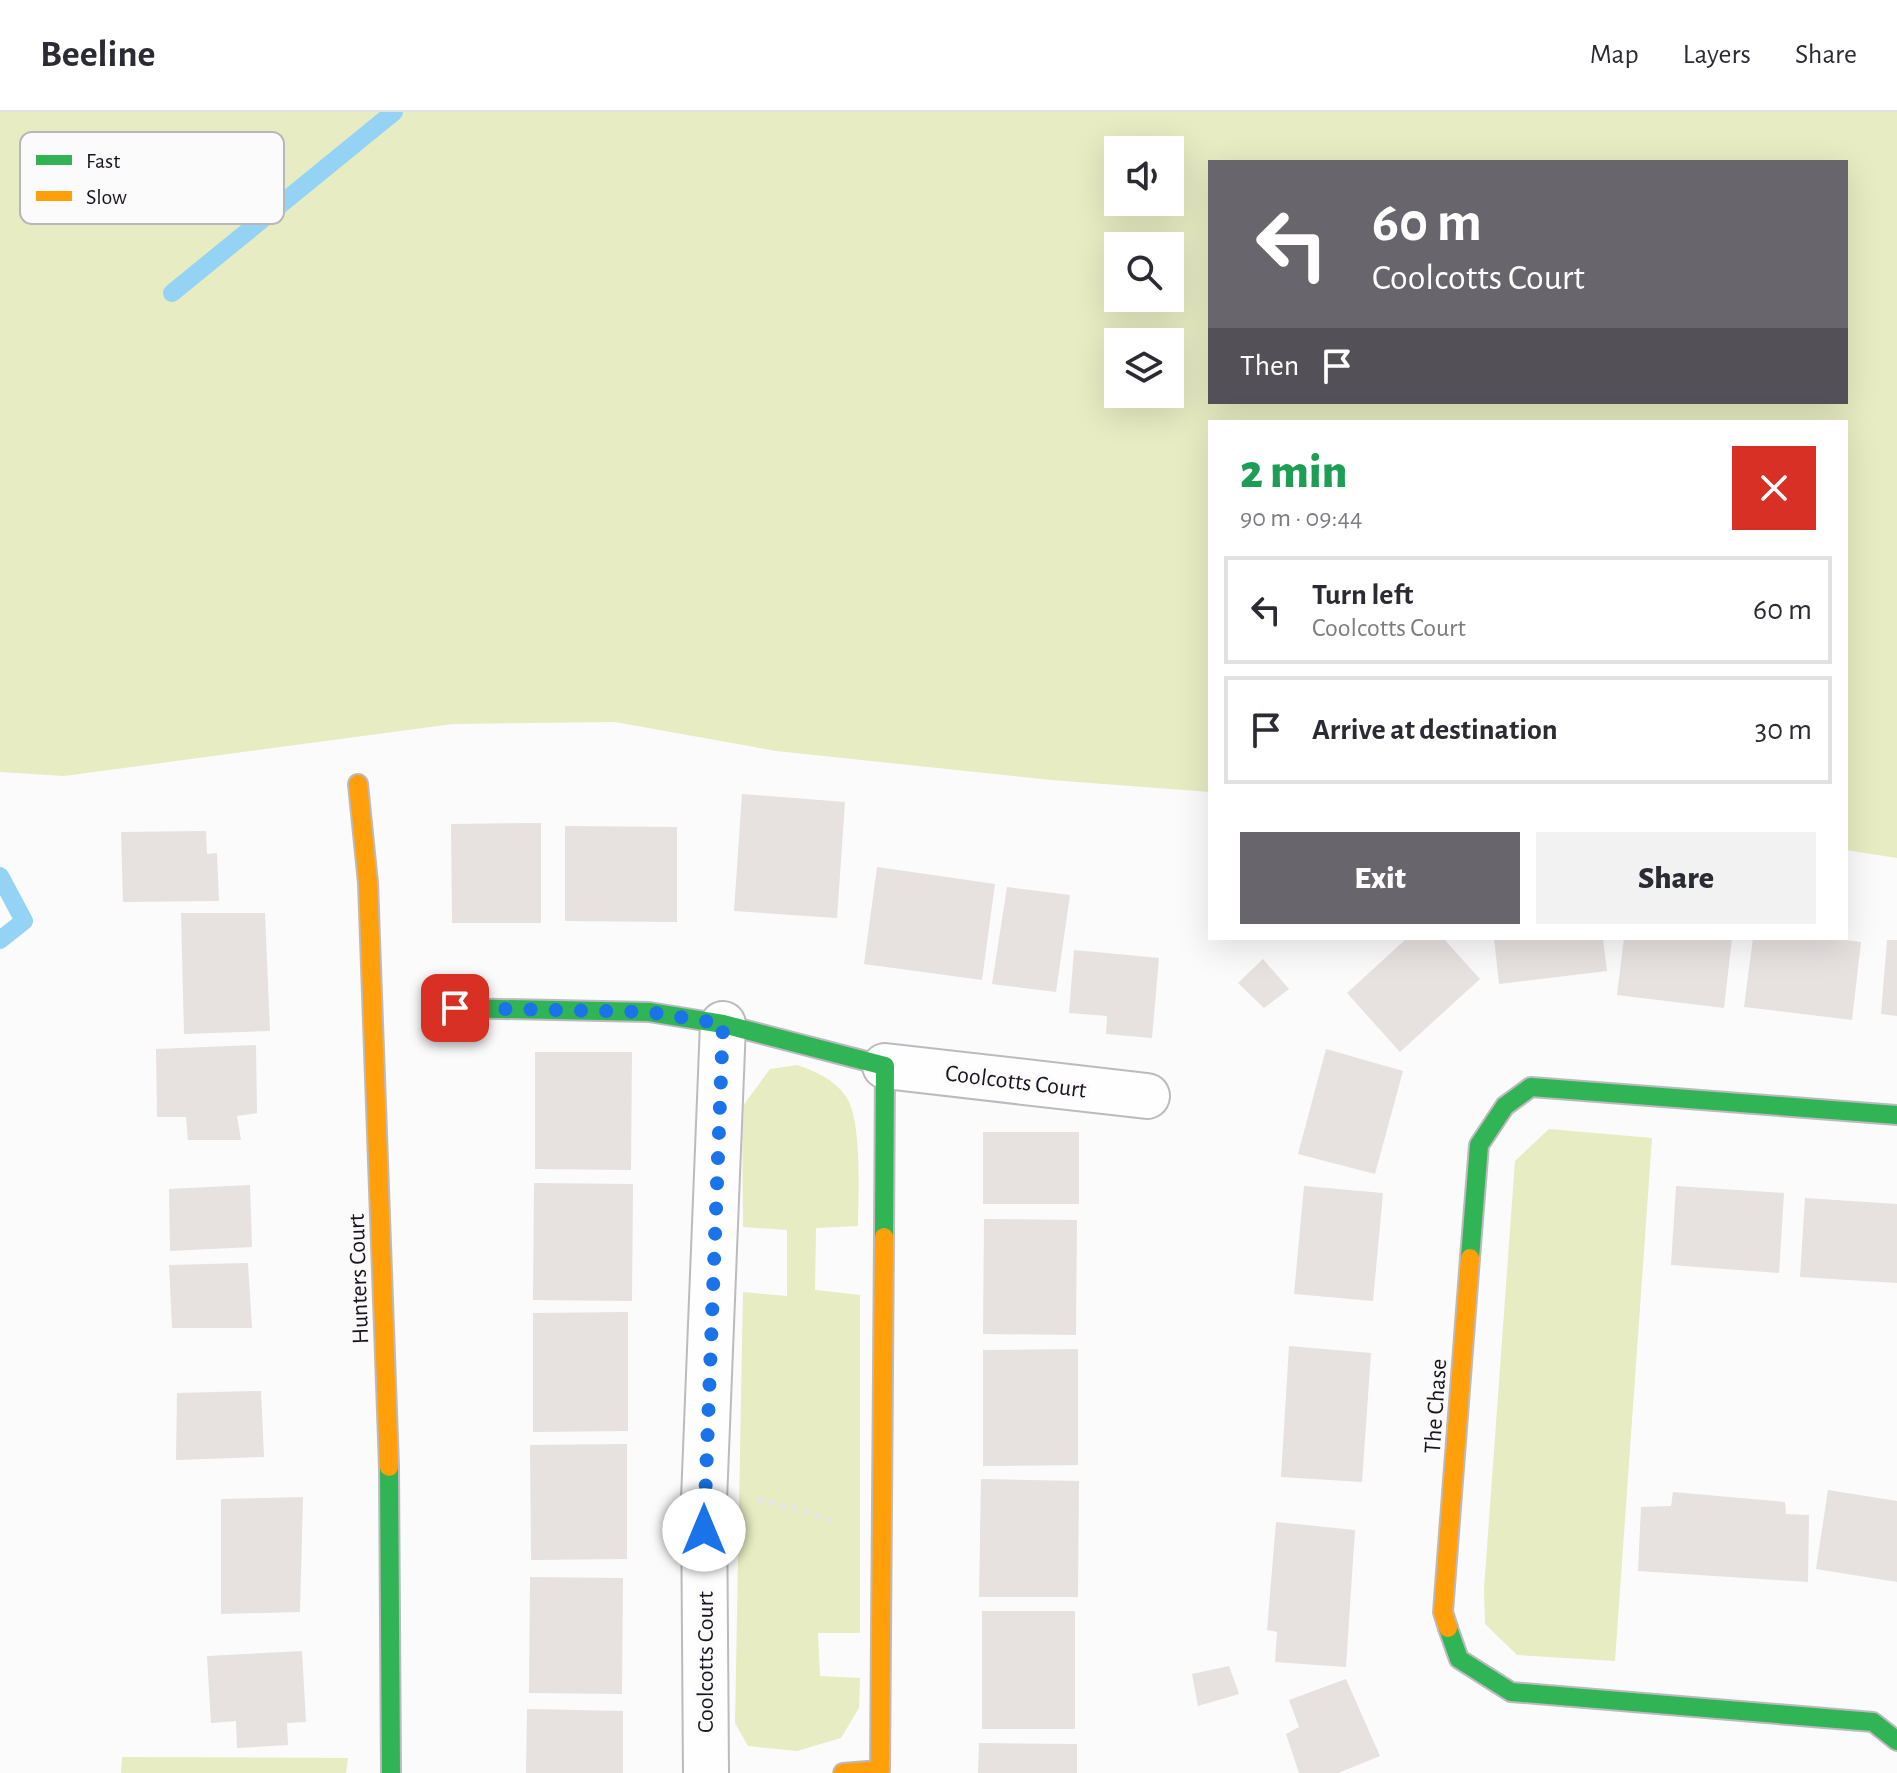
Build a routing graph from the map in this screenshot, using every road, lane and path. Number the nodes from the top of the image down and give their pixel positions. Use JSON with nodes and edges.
{"nodes":[{"id":1,"x":358,"y":784,"type":"dead end"},
{"id":2,"x":455,"y":1008,"type":"dead end"},
{"id":3,"x":723,"y":1024,"type":"junction"},
{"id":4,"x":885,"y":1066,"type":"junction"},
{"id":5,"x":1147,"y":1096,"type":"dead end"},
{"id":6,"x":1897,"y":1115,"type":"edge"},
{"id":7,"x":704,"y":1500,"type":"junction"},
{"id":8,"x":882,"y":1525,"type":"junction"},
{"id":9,"x":1897,"y":1741,"type":"edge"},
{"id":10,"x":880,"y":1771,"type":"edge"},
{"id":11,"x":391,"y":1773,"type":"edge"},
{"id":12,"x":706,"y":1773,"type":"edge"},
{"id":13,"x":843,"y":1773,"type":"edge"}],
"edges":[{"from":1,"to":11,"type":"street","name":"Hunters Court"},
{"from":2,"to":3,"type":"street","name":"Coolcotts Court"},
{"from":3,"to":4,"type":"street","name":"Coolcotts Court"},
{"from":3,"to":7,"type":"street","name":"Coolcotts Court"},
{"from":4,"to":5,"type":"street","name":"Coolcotts Court"},
{"from":4,"to":8,"type":"street"},
{"from":6,"to":9,"type":"street","name":"The Chase"},
{"from":7,"to":8,"type":"path"},
{"from":7,"to":12,"type":"street","name":"Coolcotts Court"},
{"from":8,"to":10,"type":"street"},
{"from":10,"to":13,"type":"street"}]}
